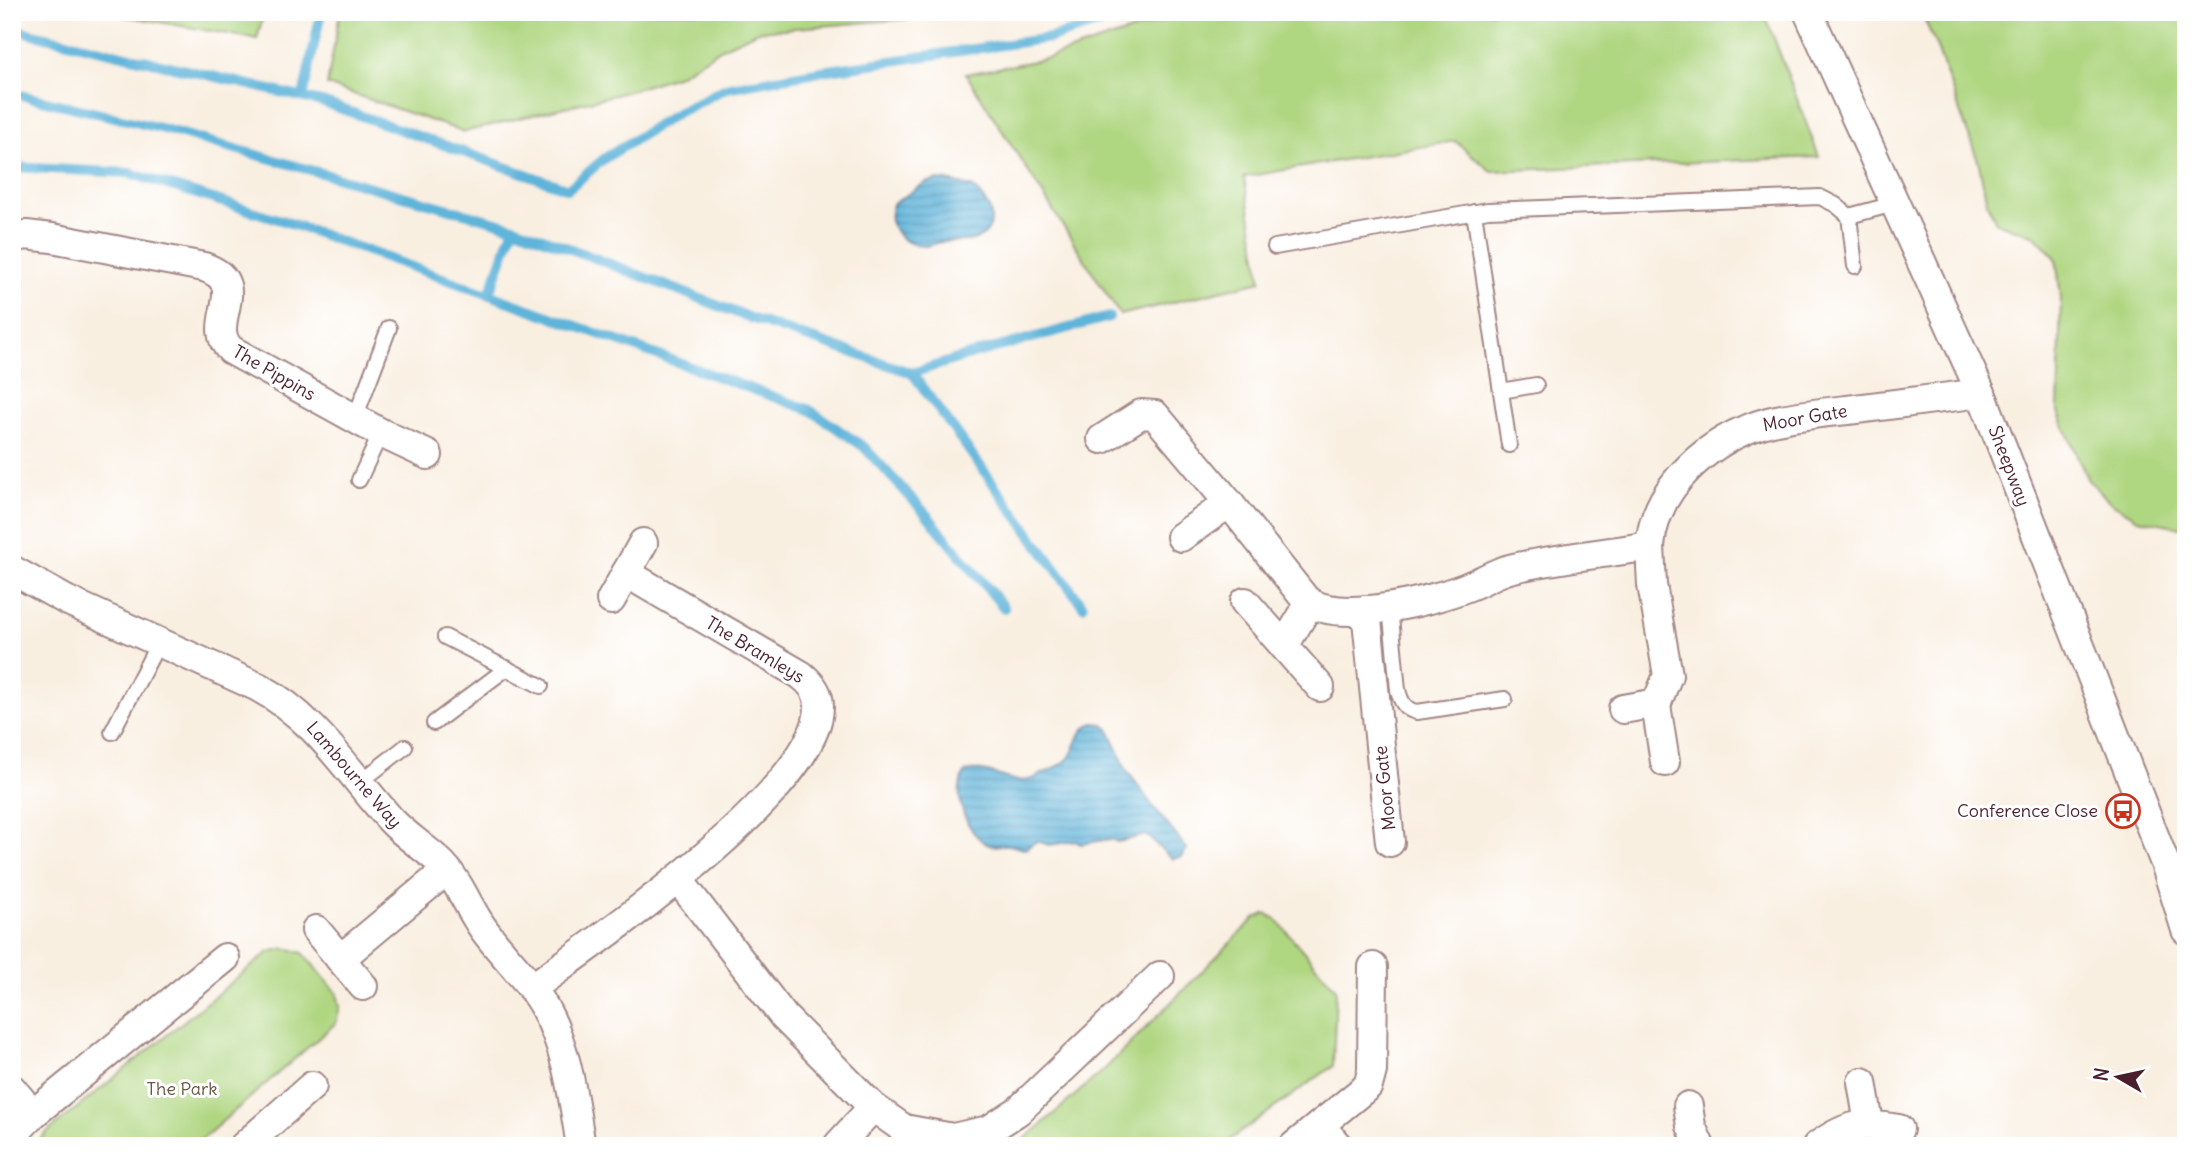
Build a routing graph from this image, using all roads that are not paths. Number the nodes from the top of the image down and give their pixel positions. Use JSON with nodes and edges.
{"nodes":[{"id":1,"x":1808,"y":12,"type":"edge"},
{"id":2,"x":1894,"y":204,"type":"junction"},
{"id":3,"x":1474,"y":212,"type":"junction"},
{"id":4,"x":1849,"y":216,"type":"junction"},
{"id":5,"x":12,"y":238,"type":"edge"},
{"id":6,"x":1275,"y":247,"type":"dead end"},
{"id":7,"x":1854,"y":266,"type":"dead end"},
{"id":8,"x":389,"y":328,"type":"dead end"},
{"id":9,"x":1536,"y":385,"type":"dead end"},
{"id":10,"x":1501,"y":391,"type":"junction"},
{"id":11,"x":1981,"y":393,"type":"junction"},
{"id":12,"x":355,"y":418,"type":"junction"},
{"id":13,"x":381,"y":433,"type":"junction"},
{"id":14,"x":1102,"y":439,"type":"dead end"},
{"id":15,"x":1509,"y":445,"type":"dead end"},
{"id":16,"x":428,"y":455,"type":"dead end"},
{"id":17,"x":359,"y":480,"type":"dead end"},
{"id":18,"x":1229,"y":503,"type":"junction"},
{"id":19,"x":1181,"y":537,"type":"dead end"},
{"id":20,"x":643,"y":543,"type":"dead end"},
{"id":21,"x":1650,"y":547,"type":"junction"},
{"id":22,"x":12,"y":570,"type":"edge"},
{"id":23,"x":626,"y":573,"type":"junction"},
{"id":24,"x":611,"y":600,"type":"dead end"},
{"id":25,"x":1245,"y":603,"type":"dead end"},
{"id":26,"x":1310,"y":603,"type":"junction"},
{"id":27,"x":1378,"y":608,"type":"junction"},
{"id":28,"x":446,"y":637,"type":"dead end"},
{"id":29,"x":159,"y":642,"type":"junction"},
{"id":30,"x":1284,"y":646,"type":"junction"},
{"id":31,"x":507,"y":668,"type":"junction"},
{"id":32,"x":541,"y":686,"type":"dead end"},
{"id":33,"x":1321,"y":687,"type":"dead end"},
{"id":34,"x":1505,"y":699,"type":"dead end"},
{"id":35,"x":1657,"y":703,"type":"junction"},
{"id":36,"x":1623,"y":709,"type":"dead end"},
{"id":37,"x":434,"y":723,"type":"dead end"},
{"id":38,"x":112,"y":732,"type":"dead end"},
{"id":39,"x":405,"y":747,"type":"dead end"},
{"id":40,"x":1665,"y":762,"type":"dead end"},
{"id":41,"x":359,"y":783,"type":"junction"},
{"id":42,"x":1390,"y":842,"type":"dead end"},
{"id":43,"x":447,"y":870,"type":"junction"},
{"id":44,"x":678,"y":879,"type":"junction"},
{"id":45,"x":316,"y":930,"type":"dead end"},
{"id":46,"x":2186,"y":930,"type":"edge"},
{"id":47,"x":225,"y":958,"type":"dead end"},
{"id":48,"x":341,"y":959,"type":"junction"},
{"id":49,"x":1373,"y":967,"type":"dead end"},
{"id":50,"x":1160,"y":976,"type":"dead end"},
{"id":51,"x":363,"y":986,"type":"dead end"},
{"id":52,"x":532,"y":988,"type":"junction"},
{"id":53,"x":1862,"y":1082,"type":"dead end"},
{"id":54,"x":312,"y":1086,"type":"dead end"},
{"id":55,"x":12,"y":1089,"type":"edge"},
{"id":56,"x":1688,"y":1106,"type":"dead end"},
{"id":57,"x":873,"y":1107,"type":"junction"},
{"id":58,"x":33,"y":1114,"type":"junction"},
{"id":59,"x":1869,"y":1124,"type":"junction"},
{"id":60,"x":1899,"y":1129,"type":"dead end"},
{"id":61,"x":1329,"y":1135,"type":"edge"},
{"id":62,"x":12,"y":1136,"type":"edge"},
{"id":63,"x":839,"y":1144,"type":"edge"},
{"id":64,"x":244,"y":1146,"type":"edge"},
{"id":65,"x":581,"y":1146,"type":"edge"},
{"id":66,"x":1294,"y":1146,"type":"edge"},
{"id":67,"x":1700,"y":1146,"type":"edge"},
{"id":68,"x":1817,"y":1146,"type":"edge"}],
"edges":[{"from":1,"to":2,"type":"street","name":"Sheepway"},
{"from":2,"to":4,"type":"lane"},
{"from":2,"to":11,"type":"street","name":"Sheepway"},
{"from":3,"to":4,"type":"lane"},
{"from":3,"to":6,"type":"lane"},
{"from":3,"to":10,"type":"lane"},
{"from":4,"to":7,"type":"lane"},
{"from":5,"to":12,"type":"street","name":"The Pippins"},
{"from":8,"to":12,"type":"lane"},
{"from":9,"to":10,"type":"lane"},
{"from":10,"to":15,"type":"lane"},
{"from":11,"to":21,"type":"street","name":"Moor Gate"},
{"from":11,"to":46,"type":"street","name":"Sheepway"},
{"from":12,"to":13,"type":"street","name":"The Pippins"},
{"from":13,"to":16,"type":"street","name":"The Pippins"},
{"from":13,"to":17,"type":"lane"},
{"from":14,"to":18,"type":"street"},
{"from":18,"to":19,"type":"street"},
{"from":18,"to":26,"type":"street"},
{"from":20,"to":23,"type":"street"},
{"from":21,"to":27,"type":"street"},
{"from":21,"to":35,"type":"street","name":"Moor Gate"},
{"from":22,"to":29,"type":"street","name":"Lambourne Way"},
{"from":23,"to":24,"type":"street"},
{"from":23,"to":44,"type":"street","name":"The Bramleys"},
{"from":25,"to":30,"type":"street"},
{"from":26,"to":27,"type":"street"},
{"from":26,"to":30,"type":"street"},
{"from":27,"to":34,"type":"lane"},
{"from":27,"to":42,"type":"street","name":"Moor Gate"},
{"from":28,"to":31,"type":"lane"},
{"from":29,"to":38,"type":"lane"},
{"from":29,"to":41,"type":"street","name":"Lambourne Way"},
{"from":30,"to":33,"type":"street"},
{"from":31,"to":32,"type":"lane"},
{"from":31,"to":37,"type":"lane"},
{"from":35,"to":36,"type":"street"},
{"from":35,"to":40,"type":"street","name":"Moor Gate"},
{"from":39,"to":41,"type":"lane"},
{"from":41,"to":43,"type":"street","name":"Lambourne Way"},
{"from":43,"to":48,"type":"street"},
{"from":43,"to":52,"type":"street","name":"Lambourne Way"},
{"from":44,"to":52,"type":"street","name":"The Bramleys"},
{"from":44,"to":57,"type":"street"},
{"from":45,"to":48,"type":"street"},
{"from":47,"to":58,"type":"street"},
{"from":48,"to":51,"type":"street"},
{"from":49,"to":61,"type":"street"},
{"from":50,"to":57,"type":"street"},
{"from":52,"to":65,"type":"street","name":"Lambourne Way"},
{"from":53,"to":59,"type":"street"},
{"from":54,"to":64,"type":"street"},
{"from":55,"to":58,"type":"street"},
{"from":56,"to":67,"type":"street"},
{"from":57,"to":63,"type":"street"},
{"from":58,"to":62,"type":"street"},
{"from":59,"to":60,"type":"street"},
{"from":59,"to":68,"type":"street"},
{"from":61,"to":66,"type":"street"}]}
